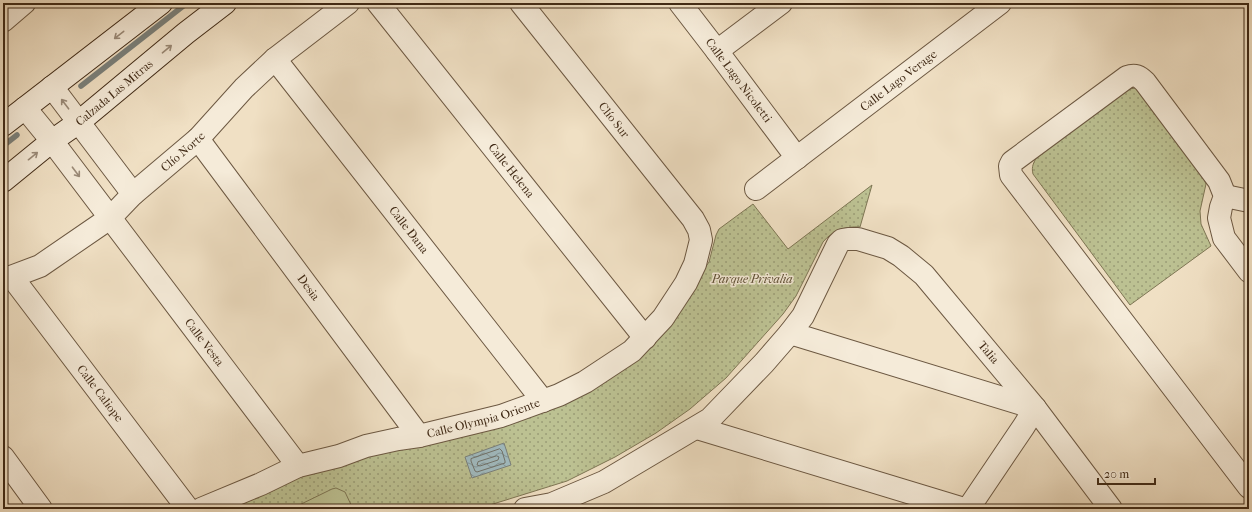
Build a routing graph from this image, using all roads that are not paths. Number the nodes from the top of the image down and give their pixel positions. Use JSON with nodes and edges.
{"nodes":[{"id":1,"x":24,"y":3,"type":"edge"},
{"id":2,"x":161,"y":3,"type":"edge"},
{"id":3,"x":225,"y":3,"type":"edge"},
{"id":4,"x":348,"y":3,"type":"edge"},
{"id":5,"x":378,"y":3,"type":"edge"},
{"id":6,"x":521,"y":3,"type":"edge"},
{"id":7,"x":680,"y":3,"type":"edge"},
{"id":8,"x":781,"y":3,"type":"edge"},
{"id":9,"x":1000,"y":3,"type":"edge"},
{"id":10,"x":3,"y":20,"type":"edge"},
{"id":11,"x":717,"y":51,"type":"junction"},
{"id":12,"x":275,"y":59,"type":"junction"},
{"id":13,"x":52,"y":87,"type":"junction"},
{"id":14,"x":25,"y":108,"type":"junction"},
{"id":15,"x":79,"y":122,"type":"junction"},
{"id":16,"x":3,"y":125,"type":"edge"},
{"id":17,"x":198,"y":140,"type":"junction"},
{"id":18,"x":52,"y":141,"type":"junction"},
{"id":19,"x":797,"y":158,"type":"junction"},
{"id":20,"x":3,"y":181,"type":"edge"},
{"id":21,"x":756,"y":189,"type":"dead end"},
{"id":22,"x":133,"y":194,"type":"junction"},
{"id":23,"x":1225,"y":196,"type":"junction"},
{"id":24,"x":1249,"y":201,"type":"edge"},
{"id":25,"x":110,"y":218,"type":"junction"},
{"id":26,"x":701,"y":240,"type":"joint"},
{"id":27,"x":1249,"y":271,"type":"edge"},
{"id":28,"x":7,"y":279,"type":"edge"},
{"id":29,"x":790,"y":333,"type":"junction"},
{"id":30,"x":646,"y":338,"type":"junction"},
{"id":31,"x":543,"y":401,"type":"junction"},
{"id":32,"x":1035,"y":408,"type":"junction"},
{"id":33,"x":697,"y":428,"type":"junction"},
{"id":34,"x":419,"y":436,"type":"junction"},
{"id":35,"x":3,"y":457,"type":"edge"},
{"id":36,"x":298,"y":466,"type":"junction"},
{"id":37,"x":1249,"y":487,"type":"edge"},
{"id":38,"x":560,"y":507,"type":"edge"},
{"id":39,"x":41,"y":509,"type":"edge"},
{"id":40,"x":188,"y":509,"type":"edge"},
{"id":41,"x":201,"y":509,"type":"edge"},
{"id":42,"x":525,"y":509,"type":"edge"},
{"id":43,"x":964,"y":509,"type":"edge"},
{"id":44,"x":968,"y":509,"type":"edge"},
{"id":45,"x":1111,"y":509,"type":"edge"}],
"edges":[{"from":1,"to":10,"type":"street"},
{"from":2,"to":13,"type":"street","one_way":true},
{"from":15,"to":3,"type":"street","name":"Calzada Las Mitras","one_way":true},
{"from":4,"to":12,"type":"street","name":"Clío Norte"},
{"from":5,"to":30,"type":"street","name":"Calle Helena"},
{"from":6,"to":26,"type":"street","name":"Clío Sur"},
{"from":7,"to":11,"type":"street","name":"Calle Lago Nicoletti"},
{"from":8,"to":11,"type":"street"},
{"from":9,"to":19,"type":"street","name":"Calle Lago Verage"},
{"from":11,"to":19,"type":"street","name":"Calle Lago Nicoletti"},
{"from":12,"to":17,"type":"street","name":"Clío Norte"},
{"from":12,"to":31,"type":"street","name":"Calle Dana"},
{"from":13,"to":14,"type":"street"},
{"from":15,"to":13,"type":"street","one_way":true},
{"from":14,"to":16,"type":"street"},
{"from":14,"to":18,"type":"street","name":"Calle Vesta"},
{"from":15,"to":18,"type":"street","name":"Calzada Las Mitras"},
{"from":15,"to":22,"type":"street"},
{"from":17,"to":22,"type":"street","name":"Clío Norte"},
{"from":17,"to":34,"type":"street","name":"Desia"},
{"from":20,"to":18,"type":"street","name":"Calzada Las Mitras","one_way":true},
{"from":18,"to":25,"type":"street","name":"Calle Vesta","one_way":true},
{"from":19,"to":21,"type":"street","name":"Calle Lago Verage"},
{"from":22,"to":25,"type":"street","name":"Clío Norte"},
{"from":23,"to":24,"type":"street"},
{"from":23,"to":27,"type":"street"},
{"from":23,"to":37,"type":"street"},
{"from":25,"to":28,"type":"street","name":"Clío Norte"},
{"from":25,"to":36,"type":"street","name":"Calle Vesta"},
{"from":26,"to":30,"type":"street","name":"Calle Olympia Oriente"},
{"from":28,"to":40,"type":"street","name":"Calle Caliope"},
{"from":29,"to":32,"type":"street"},
{"from":29,"to":32,"type":"street","name":"Talia"},
{"from":29,"to":33,"type":"street"},
{"from":30,"to":31,"type":"street","name":"Calle Olympia Oriente"},
{"from":31,"to":34,"type":"street","name":"Calle Olympia Oriente"},
{"from":32,"to":44,"type":"street"},
{"from":32,"to":45,"type":"street","name":"Talia"},
{"from":33,"to":38,"type":"street"},
{"from":33,"to":43,"type":"street"},
{"from":34,"to":36,"type":"street","name":"Calle Olympia Oriente"},
{"from":35,"to":39,"type":"street"},
{"from":36,"to":41,"type":"street","name":"Calle Olympia Oriente"},
{"from":38,"to":42,"type":"street"}]}
